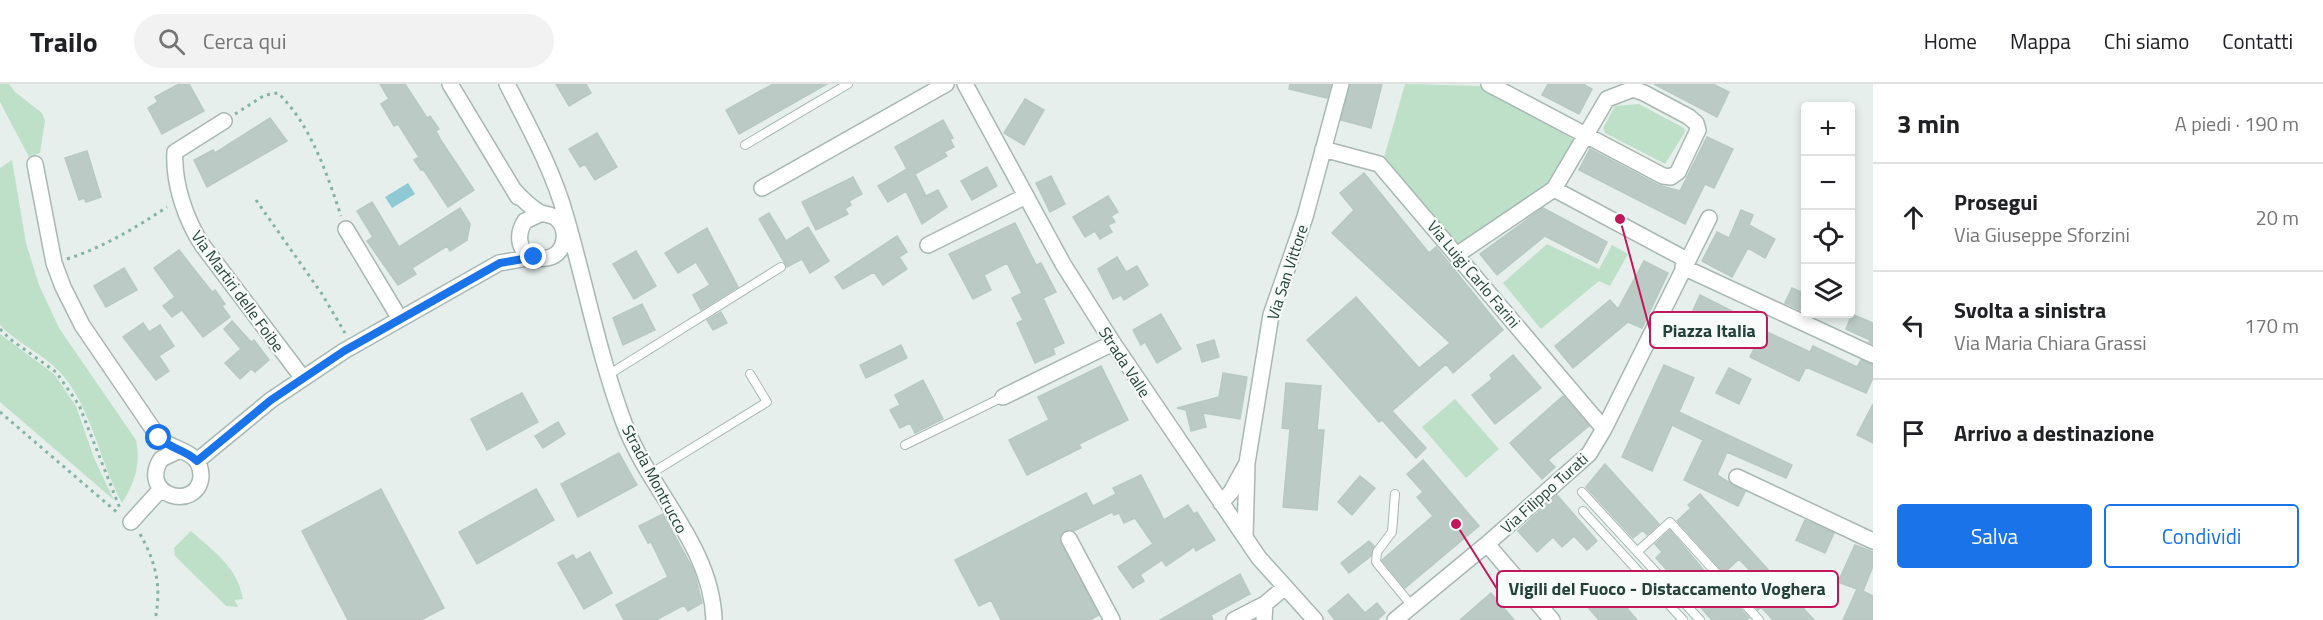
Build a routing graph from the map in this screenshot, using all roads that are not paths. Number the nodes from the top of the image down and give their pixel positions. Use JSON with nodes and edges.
{"nodes":[{"id":1,"x":450,"y":84,"type":"edge"},
{"id":2,"x":507,"y":84,"type":"edge"},
{"id":3,"x":848,"y":84,"type":"edge"},
{"id":4,"x":946,"y":84,"type":"edge"},
{"id":5,"x":964,"y":84,"type":"edge"},
{"id":6,"x":1341,"y":84,"type":"edge"},
{"id":7,"x":1489,"y":84,"type":"edge"},
{"id":8,"x":225,"y":121,"type":"road end"},
{"id":9,"x":1586,"y":133,"type":"junction"},
{"id":10,"x":745,"y":145,"type":"dead end"},
{"id":11,"x":1323,"y":150,"type":"junction"},
{"id":12,"x":35,"y":164,"type":"dead end"},
{"id":13,"x":762,"y":188,"type":"dead end"},
{"id":14,"x":1554,"y":189,"type":"junction"},
{"id":15,"x":514,"y":190,"type":"junction"},
{"id":16,"x":1026,"y":196,"type":"junction"},
{"id":17,"x":555,"y":216,"type":"junction"},
{"id":18,"x":1708,"y":218,"type":"dead end"},
{"id":19,"x":346,"y":229,"type":"road end"},
{"id":20,"x":520,"y":230,"type":"junction"},
{"id":21,"x":571,"y":236,"type":"junction"},
{"id":22,"x":928,"y":245,"type":"dead end"},
{"id":23,"x":557,"y":254,"type":"junction"},
{"id":24,"x":1458,"y":254,"type":"junction"},
{"id":25,"x":534,"y":257,"type":"junction"},
{"id":26,"x":1685,"y":263,"type":"junction"},
{"id":27,"x":579,"y":266,"type":"junction"},
{"id":28,"x":781,"y":267,"type":"dead end"},
{"id":29,"x":489,"y":269,"type":"junction"},
{"id":30,"x":400,"y":319,"type":"junction"},
{"id":31,"x":1113,"y":343,"type":"junction"},
{"id":32,"x":1873,"y":355,"type":"edge"},
{"id":33,"x":750,"y":374,"type":"dead end"},
{"id":34,"x":608,"y":375,"type":"junction"},
{"id":35,"x":302,"y":377,"type":"junction"},
{"id":36,"x":1003,"y":397,"type":"joint"},
{"id":37,"x":152,"y":429,"type":"junction"},
{"id":38,"x":1605,"y":429,"type":"junction"},
{"id":39,"x":905,"y":445,"type":"dead end"},
{"id":40,"x":178,"y":451,"type":"junction"},
{"id":41,"x":197,"y":461,"type":"junction"},
{"id":42,"x":1247,"y":463,"type":"junction"},
{"id":43,"x":158,"y":464,"type":"junction"},
{"id":44,"x":650,"y":474,"type":"junction"},
{"id":45,"x":1737,"y":477,"type":"dead end"},
{"id":46,"x":161,"y":489,"type":"junction"},
{"id":47,"x":1582,"y":492,"type":"dead end"},
{"id":48,"x":1395,"y":494,"type":"dead end"},
{"id":49,"x":1221,"y":503,"type":"junction"},
{"id":50,"x":1583,"y":511,"type":"dead end"},
{"id":51,"x":131,"y":522,"type":"road end"},
{"id":52,"x":1245,"y":537,"type":"junction"},
{"id":53,"x":1069,"y":539,"type":"dead end"},
{"id":54,"x":1873,"y":542,"type":"edge"},
{"id":55,"x":1487,"y":544,"type":"junction"},
{"id":56,"x":1637,"y":552,"type":"junction"},
{"id":57,"x":1286,"y":587,"type":"junction"},
{"id":58,"x":1412,"y":606,"type":"junction"},
{"id":59,"x":1264,"y":612,"type":"edge"},
{"id":60,"x":714,"y":620,"type":"edge"},
{"id":61,"x":1112,"y":620,"type":"edge"},
{"id":62,"x":1234,"y":620,"type":"edge"},
{"id":63,"x":1315,"y":620,"type":"edge"},
{"id":64,"x":1395,"y":620,"type":"edge"},
{"id":65,"x":1552,"y":620,"type":"edge"},
{"id":66,"x":1683,"y":620,"type":"edge"},
{"id":67,"x":1700,"y":620,"type":"edge"},
{"id":68,"x":1759,"y":620,"type":"edge"}],
"edges":[{"from":1,"to":15,"type":"street"},
{"from":2,"to":17,"type":"street","name":"Strada Montrucco"},
{"from":3,"to":10,"type":"lane"},
{"from":4,"to":13,"type":"street"},
{"from":5,"to":16,"type":"street","name":"Strada Valle"},
{"from":6,"to":11,"type":"street","name":"Via San Vittore"},
{"from":7,"to":9,"type":"street"},
{"from":8,"to":35,"type":"street","name":"Via Martiri delle Foibe"},
{"from":9,"to":9,"type":"street"},
{"from":9,"to":14,"type":"street"},
{"from":11,"to":24,"type":"street","name":"Via Luigi Carlo Farini"},
{"from":11,"to":42,"type":"street","name":"Via San Vittore"},
{"from":12,"to":37,"type":"street"},
{"from":14,"to":24,"type":"street"},
{"from":14,"to":26,"type":"street"},
{"from":15,"to":17,"type":"street"},
{"from":15,"to":20,"type":"street"},
{"from":16,"to":22,"type":"street"},
{"from":16,"to":31,"type":"street","name":"Strada Valle"},
{"from":17,"to":20,"type":"street"},
{"from":17,"to":21,"type":"street","name":"Strada Montrucco"},
{"from":17,"to":23,"type":"street","name":"Strada Montrucco"},
{"from":18,"to":26,"type":"street","name":"Via Filippo Turati"},
{"from":19,"to":30,"type":"street"},
{"from":20,"to":25,"type":"street"},
{"from":20,"to":29,"type":"street"},
{"from":21,"to":23,"type":"street"},
{"from":21,"to":27,"type":"street","name":"Strada Montrucco"},
{"from":23,"to":25,"type":"street"},
{"from":23,"to":27,"type":"street"},
{"from":24,"to":38,"type":"street","name":"Via Luigi Carlo Farini"},
{"from":25,"to":29,"type":"street"},
{"from":26,"to":32,"type":"street"},
{"from":26,"to":38,"type":"street","name":"Via Filippo Turati"},
{"from":27,"to":34,"type":"street","name":"Strada Montrucco"},
{"from":28,"to":34,"type":"lane"},
{"from":29,"to":30,"type":"street"},
{"from":30,"to":35,"type":"street"},
{"from":31,"to":36,"type":"street"},
{"from":31,"to":49,"type":"street","name":"Strada Valle"},
{"from":33,"to":44,"type":"lane"},
{"from":34,"to":44,"type":"street","name":"Strada Montrucco"},
{"from":35,"to":41,"type":"street"},
{"from":36,"to":39,"type":"lane"},
{"from":37,"to":40,"type":"street"},
{"from":37,"to":43,"type":"street"},
{"from":38,"to":55,"type":"street","name":"Via Filippo Turati"},
{"from":40,"to":41,"type":"street"},
{"from":40,"to":43,"type":"street"},
{"from":41,"to":46,"type":"street"},
{"from":42,"to":49,"type":"street","name":"Via San Vittore"},
{"from":42,"to":52,"type":"street","name":"Via San Vittore"},
{"from":43,"to":46,"type":"street"},
{"from":44,"to":60,"type":"street","name":"Strada Montrucco"},
{"from":45,"to":54,"type":"street"},
{"from":46,"to":51,"type":"street"},
{"from":47,"to":56,"type":"lane"},
{"from":48,"to":58,"type":"lane"},
{"from":49,"to":52,"type":"street","name":"Strada Valle"},
{"from":50,"to":66,"type":"lane"},
{"from":52,"to":57,"type":"street","name":"Strada Valle"},
{"from":53,"to":61,"type":"street"},
{"from":55,"to":58,"type":"street","name":"Via Filippo Turati"},
{"from":55,"to":65,"type":"street"},
{"from":56,"to":67,"type":"lane"},
{"from":56,"to":68,"type":"lane"},
{"from":57,"to":59,"type":"street"},
{"from":57,"to":63,"type":"street","name":"Strada Valle"},
{"from":58,"to":64,"type":"street","name":"Via Filippo Turati"},
{"from":59,"to":62,"type":"street"}]}
